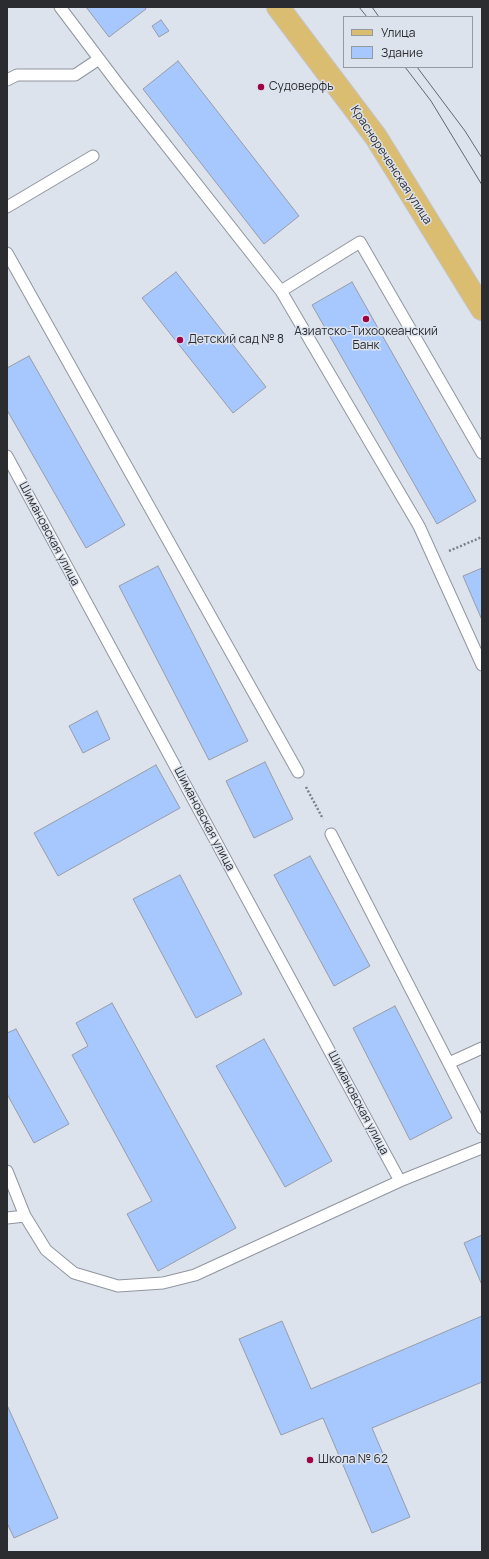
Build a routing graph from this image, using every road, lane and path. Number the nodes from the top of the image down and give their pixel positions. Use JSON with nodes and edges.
{"nodes":[{"id":1,"x":60,"y":7,"type":"edge"},
{"id":2,"x":278,"y":7,"type":"edge"},
{"id":3,"x":100,"y":59,"type":"junction"},
{"id":4,"x":7,"y":80,"type":"edge"},
{"id":5,"x":94,"y":156,"type":"dead end"},
{"id":6,"x":7,"y":207,"type":"edge"},
{"id":7,"x":7,"y":253,"type":"edge"},
{"id":8,"x":281,"y":291,"type":"junction"},
{"id":9,"x":482,"y":309,"type":"edge"},
{"id":10,"x":482,"y":453,"type":"edge"},
{"id":11,"x":7,"y":456,"type":"edge"},
{"id":12,"x":482,"y":537,"type":"edge"},
{"id":13,"x":433,"y":558,"type":"junction"},
{"id":14,"x":482,"y":665,"type":"edge"},
{"id":15,"x":298,"y":772,"type":"joint"},
{"id":16,"x":331,"y":834,"type":"joint"},
{"id":17,"x":482,"y":1048,"type":"edge"},
{"id":18,"x":449,"y":1063,"type":"junction"},
{"id":19,"x":482,"y":1128,"type":"edge"},
{"id":20,"x":482,"y":1148,"type":"edge"},
{"id":21,"x":7,"y":1171,"type":"edge"},
{"id":22,"x":400,"y":1181,"type":"junction"},
{"id":23,"x":25,"y":1216,"type":"junction"},
{"id":24,"x":7,"y":1218,"type":"edge"}],
"edges":[{"from":1,"to":3,"type":"lane"},
{"from":2,"to":9,"type":"main road","name":"Краснореченская улица"},
{"from":3,"to":4,"type":"lane"},
{"from":3,"to":8,"type":"lane"},
{"from":5,"to":6,"type":"lane"},
{"from":7,"to":15,"type":"lane"},
{"from":8,"to":10,"type":"lane"},
{"from":8,"to":13,"type":"lane"},
{"from":11,"to":22,"type":"lane","name":"Шимановская улица"},
{"from":12,"to":13,"type":"path"},
{"from":13,"to":14,"type":"lane"},
{"from":15,"to":16,"type":"path"},
{"from":16,"to":18,"type":"lane"},
{"from":17,"to":18,"type":"lane"},
{"from":18,"to":19,"type":"lane"},
{"from":20,"to":22,"type":"lane"},
{"from":21,"to":23,"type":"lane"},
{"from":22,"to":23,"type":"lane"},
{"from":23,"to":24,"type":"lane"}]}
